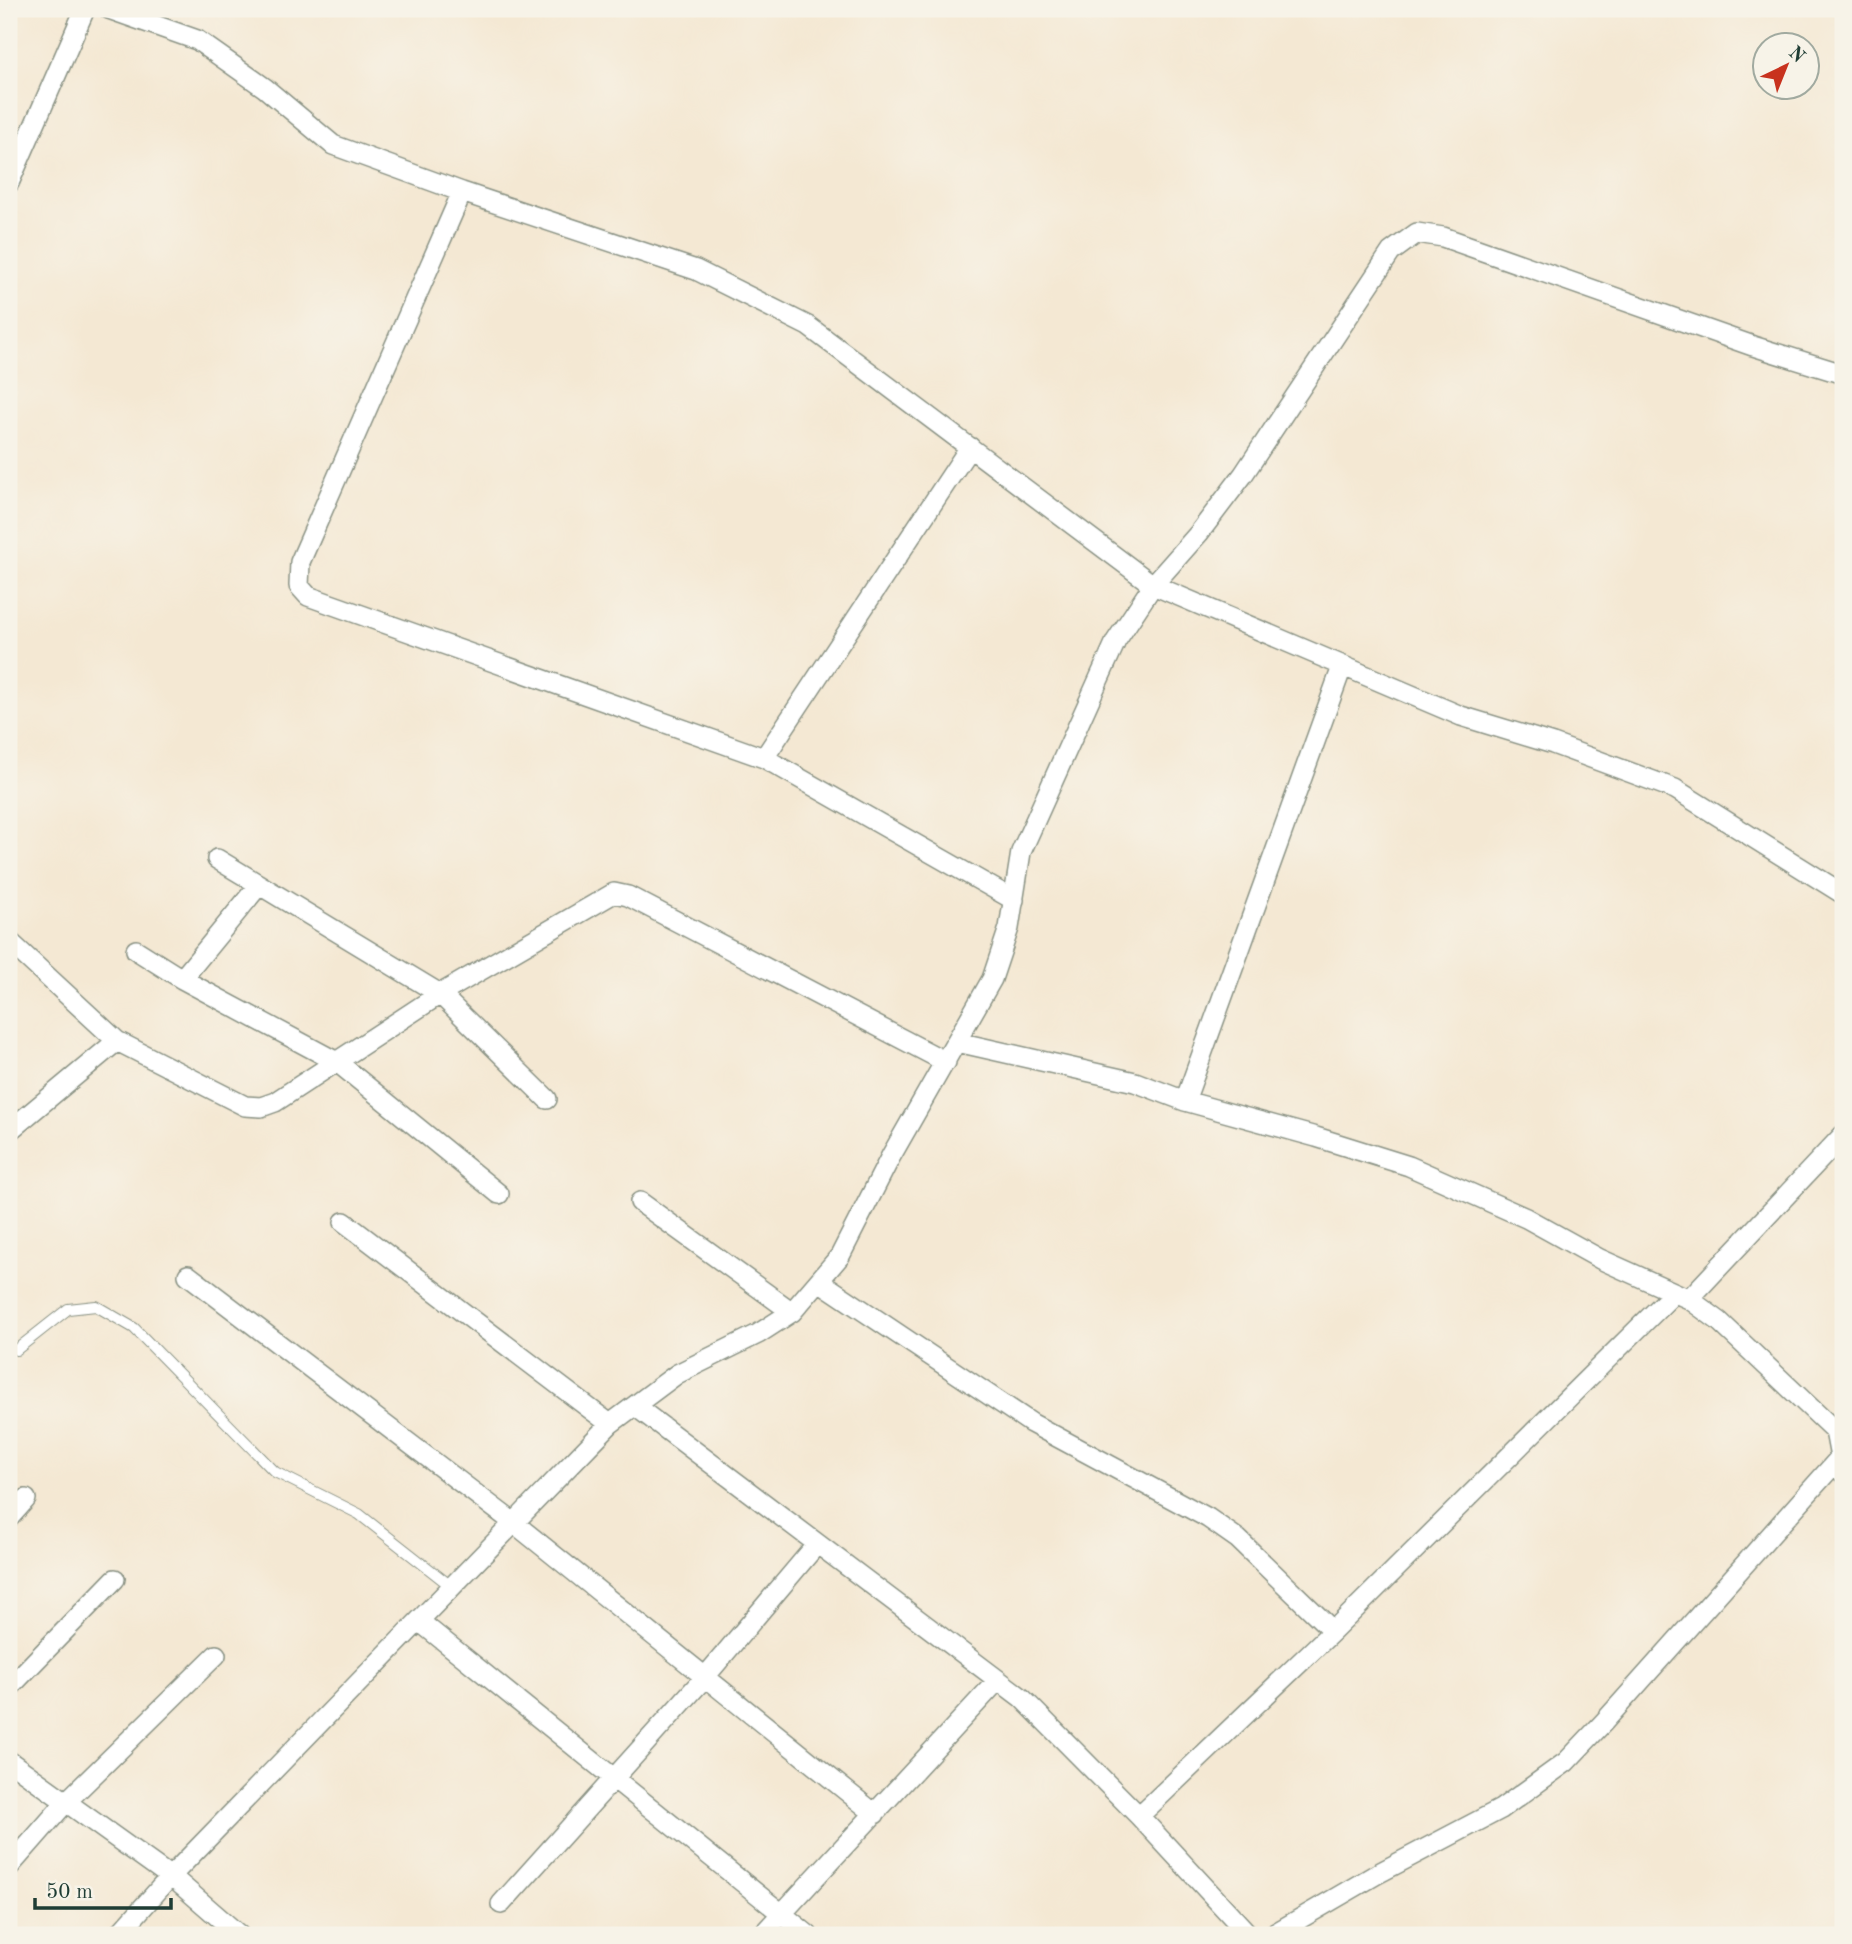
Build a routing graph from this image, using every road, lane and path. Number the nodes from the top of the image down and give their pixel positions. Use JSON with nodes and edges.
{"nodes":[{"id":1,"x":85,"y":9,"type":"edge"},
{"id":2,"x":109,"y":9,"type":"edge"},
{"id":3,"x":9,"y":183,"type":"edge"},
{"id":4,"x":462,"y":192,"type":"junction"},
{"id":5,"x":1843,"y":374,"type":"edge"},
{"id":6,"x":970,"y":447,"type":"junction"},
{"id":7,"x":1153,"y":584,"type":"junction"},
{"id":8,"x":1342,"y":667,"type":"junction"},
{"id":9,"x":764,"y":758,"type":"junction"},
{"id":10,"x":216,"y":859,"type":"dead end"},
{"id":11,"x":260,"y":885,"type":"junction"},
{"id":12,"x":1843,"y":894,"type":"edge"},
{"id":13,"x":1014,"y":900,"type":"junction"},
{"id":14,"x":9,"y":941,"type":"edge"},
{"id":15,"x":136,"y":950,"type":"dead end"},
{"id":16,"x":182,"y":979,"type":"junction"},
{"id":17,"x":440,"y":994,"type":"junction"},
{"id":18,"x":117,"y":1041,"type":"junction"},
{"id":19,"x":957,"y":1042,"type":"junction"},
{"id":20,"x":337,"y":1062,"type":"junction"},
{"id":21,"x":946,"y":1062,"type":"junction"},
{"id":22,"x":547,"y":1099,"type":"dead end"},
{"id":23,"x":1185,"y":1101,"type":"junction"},
{"id":24,"x":9,"y":1131,"type":"edge"},
{"id":25,"x":1843,"y":1135,"type":"edge"},
{"id":26,"x":499,"y":1194,"type":"dead end"},
{"id":27,"x":640,"y":1202,"type":"dead end"},
{"id":28,"x":344,"y":1222,"type":"dead end"},
{"id":29,"x":188,"y":1275,"type":"dead end"},
{"id":30,"x":819,"y":1281,"type":"junction"},
{"id":31,"x":1681,"y":1296,"type":"junction"},
{"id":32,"x":792,"y":1312,"type":"junction"},
{"id":33,"x":16,"y":1350,"type":"dead end"},
{"id":34,"x":635,"y":1406,"type":"junction"},
{"id":35,"x":610,"y":1424,"type":"junction"},
{"id":36,"x":1842,"y":1462,"type":"edge"},
{"id":37,"x":26,"y":1499,"type":"dead end"},
{"id":38,"x":9,"y":1518,"type":"edge"},
{"id":39,"x":514,"y":1523,"type":"junction"},
{"id":40,"x":817,"y":1544,"type":"junction"},
{"id":41,"x":115,"y":1579,"type":"dead end"},
{"id":42,"x":452,"y":1587,"type":"junction"},
{"id":43,"x":419,"y":1621,"type":"junction"},
{"id":44,"x":1333,"y":1631,"type":"junction"},
{"id":45,"x":216,"y":1655,"type":"dead end"},
{"id":46,"x":705,"y":1677,"type":"junction"},
{"id":47,"x":997,"y":1681,"type":"junction"},
{"id":48,"x":9,"y":1688,"type":"edge"},
{"id":49,"x":9,"y":1761,"type":"edge"},
{"id":50,"x":615,"y":1780,"type":"junction"},
{"id":51,"x":66,"y":1802,"type":"junction"},
{"id":52,"x":874,"y":1814,"type":"junction"},
{"id":53,"x":1139,"y":1816,"type":"junction"},
{"id":54,"x":9,"y":1867,"type":"edge"},
{"id":55,"x":170,"y":1877,"type":"junction"},
{"id":56,"x":501,"y":1904,"type":"dead end"},
{"id":57,"x":782,"y":1914,"type":"junction"},
{"id":58,"x":118,"y":1935,"type":"edge"},
{"id":59,"x":239,"y":1935,"type":"edge"},
{"id":60,"x":762,"y":1935,"type":"edge"},
{"id":61,"x":808,"y":1935,"type":"edge"},
{"id":62,"x":1249,"y":1935,"type":"edge"},
{"id":63,"x":1272,"y":1935,"type":"edge"}],
"edges":[{"from":1,"to":3,"type":"street"},
{"from":2,"to":4,"type":"street"},
{"from":4,"to":6,"type":"street"},
{"from":4,"to":9,"type":"street"},
{"from":5,"to":7,"type":"street"},
{"from":6,"to":7,"type":"street"},
{"from":6,"to":9,"type":"street"},
{"from":7,"to":8,"type":"street"},
{"from":7,"to":13,"type":"street"},
{"from":8,"to":12,"type":"street"},
{"from":8,"to":23,"type":"street"},
{"from":9,"to":13,"type":"street"},
{"from":10,"to":11,"type":"street"},
{"from":11,"to":16,"type":"street"},
{"from":11,"to":17,"type":"street"},
{"from":13,"to":19,"type":"street"},
{"from":14,"to":18,"type":"street"},
{"from":15,"to":16,"type":"street"},
{"from":16,"to":20,"type":"street"},
{"from":17,"to":20,"type":"street"},
{"from":17,"to":21,"type":"street"},
{"from":17,"to":22,"type":"street"},
{"from":18,"to":20,"type":"street"},
{"from":18,"to":24,"type":"street"},
{"from":19,"to":21,"type":"street"},
{"from":19,"to":23,"type":"street"},
{"from":20,"to":26,"type":"street"},
{"from":21,"to":30,"type":"street"},
{"from":23,"to":31,"type":"street"},
{"from":25,"to":31,"type":"street"},
{"from":27,"to":32,"type":"street"},
{"from":28,"to":35,"type":"street"},
{"from":29,"to":39,"type":"street"},
{"from":30,"to":32,"type":"street"},
{"from":30,"to":44,"type":"street"},
{"from":31,"to":36,"type":"street"},
{"from":31,"to":44,"type":"street"},
{"from":32,"to":34,"type":"street"},
{"from":33,"to":42,"type":"lane"},
{"from":34,"to":35,"type":"street"},
{"from":34,"to":40,"type":"street"},
{"from":35,"to":39,"type":"street"},
{"from":36,"to":63,"type":"street"},
{"from":37,"to":38,"type":"street"},
{"from":39,"to":42,"type":"street"},
{"from":39,"to":46,"type":"street"},
{"from":40,"to":46,"type":"street"},
{"from":40,"to":47,"type":"street"},
{"from":41,"to":48,"type":"street"},
{"from":42,"to":43,"type":"street"},
{"from":43,"to":50,"type":"street"},
{"from":43,"to":55,"type":"street"},
{"from":44,"to":53,"type":"street"},
{"from":45,"to":51,"type":"street"},
{"from":46,"to":50,"type":"street"},
{"from":46,"to":52,"type":"street"},
{"from":47,"to":52,"type":"street"},
{"from":47,"to":53,"type":"street"},
{"from":49,"to":51,"type":"street"},
{"from":50,"to":56,"type":"street"},
{"from":50,"to":57,"type":"street"},
{"from":51,"to":54,"type":"street"},
{"from":51,"to":55,"type":"street"},
{"from":52,"to":57,"type":"street"},
{"from":53,"to":62,"type":"street"},
{"from":55,"to":58,"type":"street"},
{"from":55,"to":59,"type":"street"},
{"from":57,"to":60,"type":"street"},
{"from":57,"to":61,"type":"street"}]}
